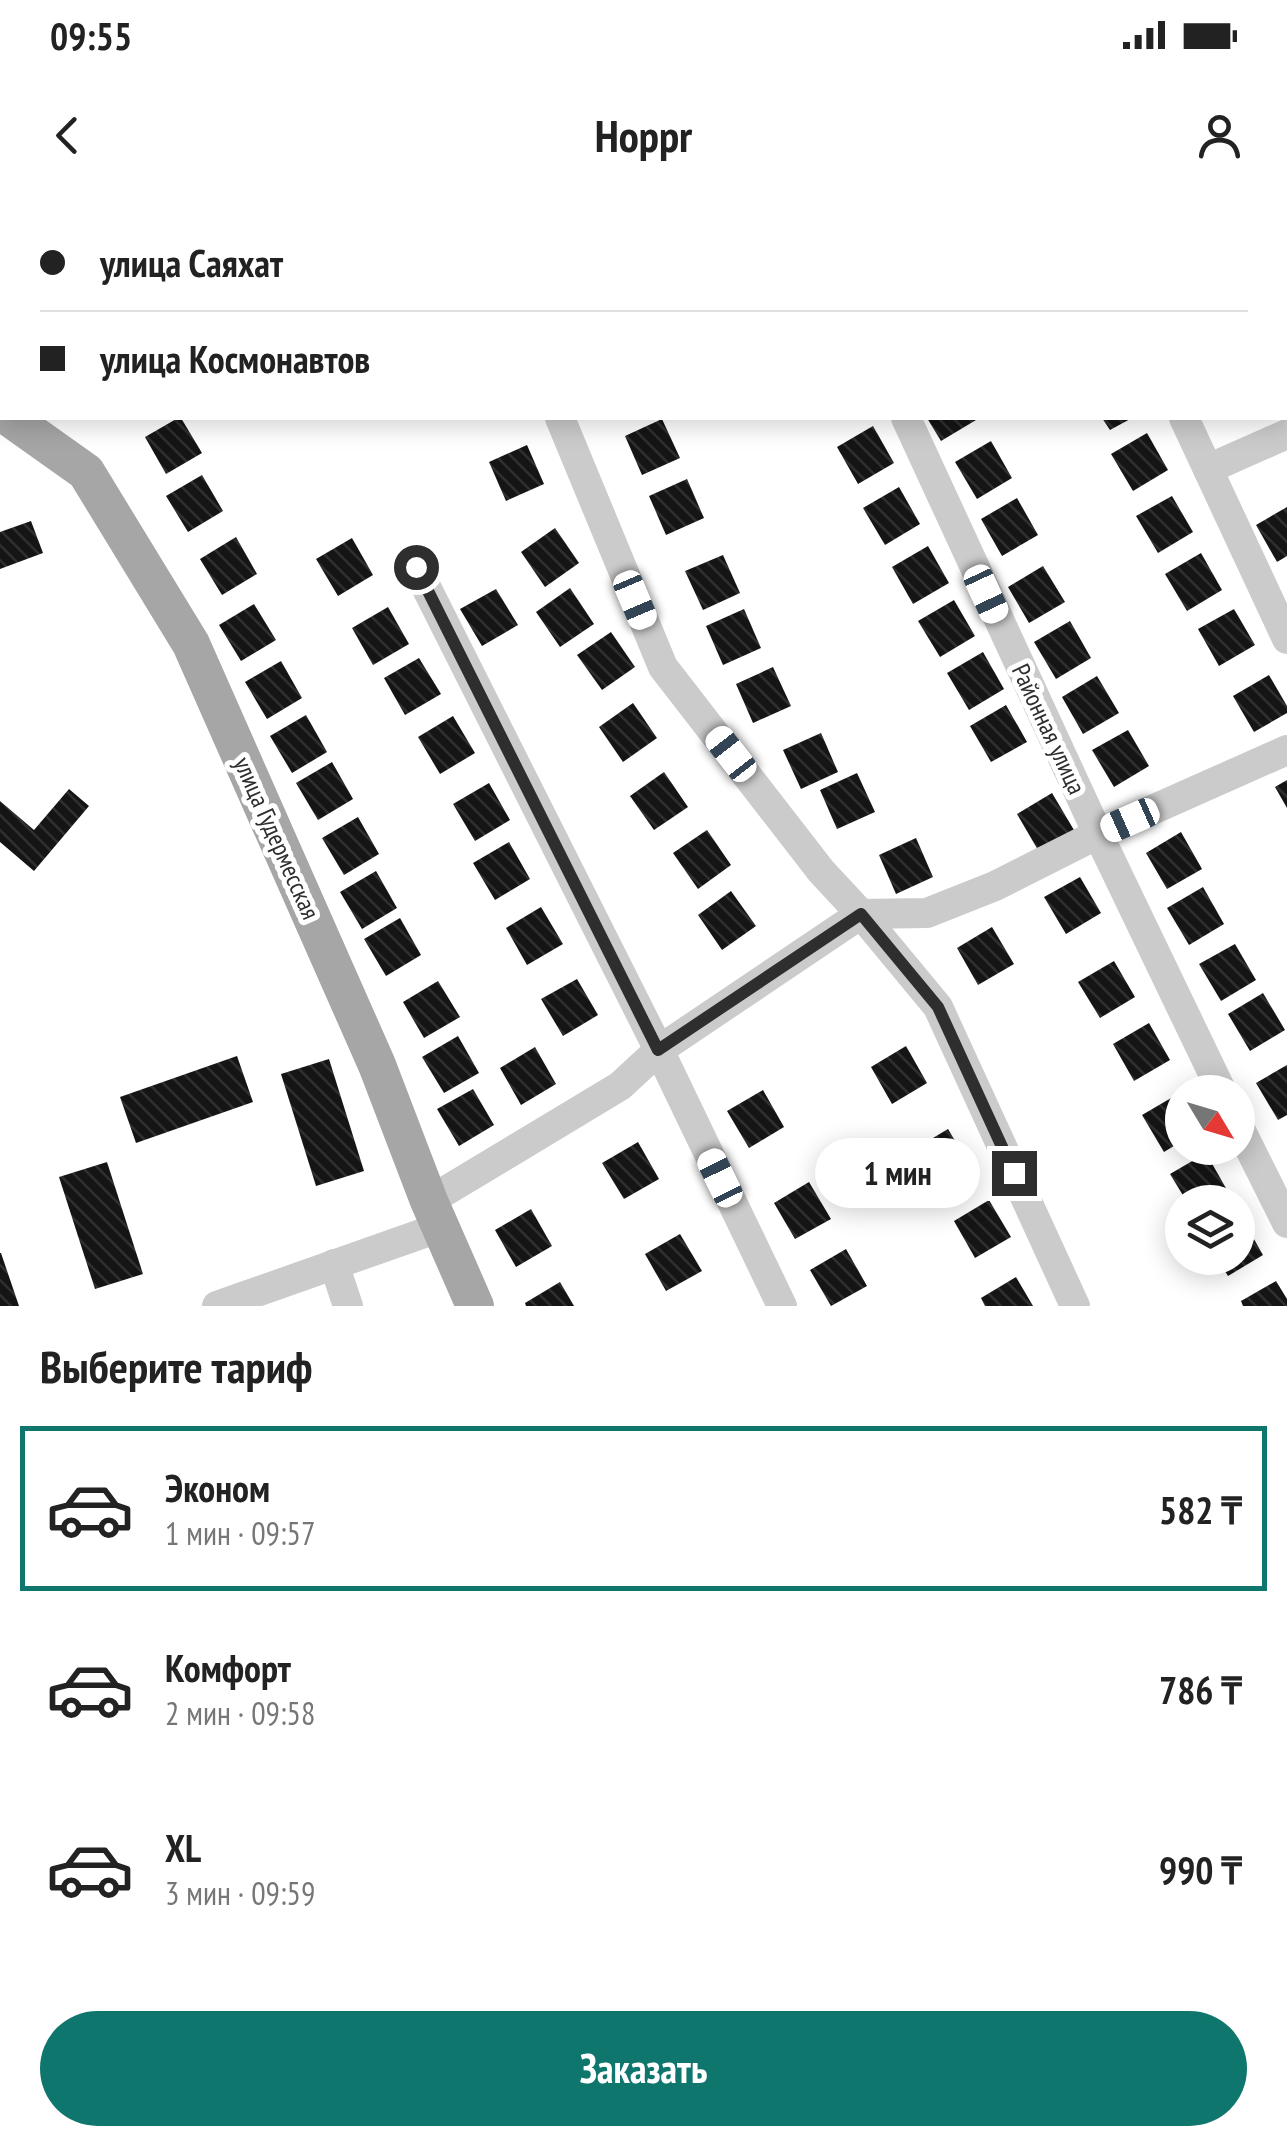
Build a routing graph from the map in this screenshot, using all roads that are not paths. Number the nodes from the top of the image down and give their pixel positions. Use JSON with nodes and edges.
{"nodes":[{"id":1,"x":13,"y":420,"type":"edge"},
{"id":2,"x":561,"y":420,"type":"edge"},
{"id":3,"x":907,"y":420,"type":"edge"},
{"id":4,"x":1185,"y":420,"type":"edge"},
{"id":5,"x":1287,"y":434,"type":"edge"},
{"id":6,"x":1208,"y":469,"type":"junction"},
{"id":7,"x":416,"y":567,"type":"dead end"},
{"id":8,"x":1287,"y":638,"type":"edge"},
{"id":9,"x":1287,"y":750,"type":"edge"},
{"id":10,"x":1098,"y":834,"type":"junction"},
{"id":11,"x":861,"y":914,"type":"junction"},
{"id":12,"x":658,"y":1050,"type":"junction"},
{"id":13,"x":1214,"y":1075,"type":"edge"},
{"id":14,"x":1255,"y":1159,"type":"edge"},
{"id":15,"x":435,"y":1214,"type":"junction"},
{"id":16,"x":1287,"y":1222,"type":"edge"},
{"id":17,"x":334,"y":1264,"type":"junction"},
{"id":18,"x":217,"y":1306,"type":"edge"},
{"id":19,"x":348,"y":1306,"type":"edge"},
{"id":20,"x":475,"y":1306,"type":"edge"},
{"id":21,"x":782,"y":1306,"type":"edge"},
{"id":22,"x":1075,"y":1306,"type":"edge"}],
"edges":[{"from":1,"to":15,"type":"main road","name":"улица Гудермесская"},
{"from":2,"to":11,"type":"street"},
{"from":3,"to":10,"type":"street","name":"Районная улица"},
{"from":4,"to":6,"type":"street"},
{"from":5,"to":6,"type":"street"},
{"from":6,"to":8,"type":"street"},
{"from":7,"to":12,"type":"street"},
{"from":9,"to":10,"type":"street"},
{"from":10,"to":11,"type":"street"},
{"from":10,"to":13,"type":"street","name":"Районная улица"},
{"from":11,"to":12,"type":"street"},
{"from":11,"to":22,"type":"street"},
{"from":12,"to":15,"type":"street"},
{"from":12,"to":21,"type":"street"},
{"from":14,"to":16,"type":"street"},
{"from":15,"to":17,"type":"street"},
{"from":15,"to":20,"type":"main road","name":"улица Гудермесская"},
{"from":17,"to":18,"type":"street"},
{"from":17,"to":19,"type":"street"}]}
